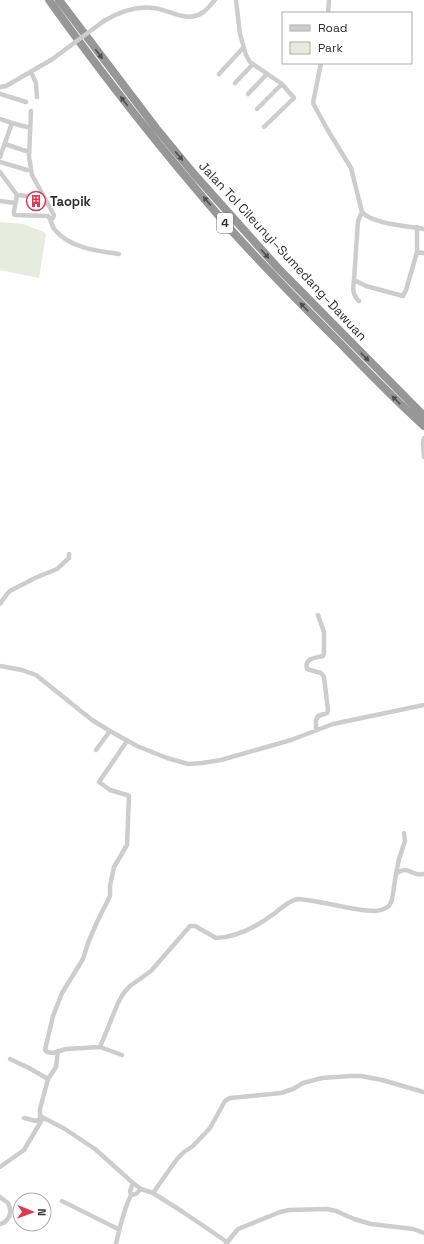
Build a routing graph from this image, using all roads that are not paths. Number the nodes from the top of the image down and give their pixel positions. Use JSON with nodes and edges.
{"nodes":[{"id":1,"x":49,"y":0,"type":"edge"},
{"id":2,"x":59,"y":0,"type":"edge"},
{"id":3,"x":215,"y":0,"type":"edge"},
{"id":4,"x":236,"y":0,"type":"edge"},
{"id":5,"x":329,"y":0,"type":"edge"},
{"id":6,"x":328,"y":12,"type":"edge"},
{"id":7,"x":243,"y":48,"type":"junction"},
{"id":8,"x":253,"y":64,"type":"junction"},
{"id":9,"x":321,"y":64,"type":"edge"},
{"id":10,"x":31,"y":72,"type":"junction"},
{"id":11,"x":218,"y":74,"type":"dead end"},
{"id":12,"x":268,"y":74,"type":"junction"},
{"id":13,"x":235,"y":83,"type":"dead end"},
{"id":14,"x":282,"y":84,"type":"junction"},
{"id":15,"x":0,"y":87,"type":"edge"},
{"id":16,"x":0,"y":94,"type":"edge"},
{"id":17,"x":248,"y":94,"type":"dead end"},
{"id":18,"x":37,"y":97,"type":"dead end"},
{"id":19,"x":26,"y":102,"type":"dead end"},
{"id":20,"x":257,"y":108,"type":"dead end"},
{"id":21,"x":31,"y":111,"type":"dead end"},
{"id":22,"x":0,"y":119,"type":"edge"},
{"id":23,"x":12,"y":123,"type":"junction"},
{"id":24,"x":28,"y":127,"type":"dead end"},
{"id":25,"x":264,"y":127,"type":"dead end"},
{"id":26,"x":5,"y":144,"type":"junction"},
{"id":27,"x":26,"y":151,"type":"dead end"},
{"id":28,"x":0,"y":157,"type":"edge"},
{"id":29,"x":0,"y":162,"type":"edge"},
{"id":30,"x":27,"y":170,"type":"dead end"},
{"id":31,"x":0,"y":172,"type":"edge"},
{"id":32,"x":17,"y":195,"type":"junction"},
{"id":33,"x":37,"y":197,"type":"dead end"},
{"id":34,"x":0,"y":200,"type":"edge"},
{"id":35,"x":15,"y":204,"type":"junction"},
{"id":36,"x":362,"y":212,"type":"junction"},
{"id":37,"x":50,"y":218,"type":"junction"},
{"id":38,"x":417,"y":227,"type":"junction"},
{"id":39,"x":424,"y":228,"type":"edge"},
{"id":40,"x":417,"y":252,"type":"junction"},
{"id":41,"x":424,"y":252,"type":"edge"},
{"id":42,"x":119,"y":254,"type":"dead end"},
{"id":43,"x":354,"y":280,"type":"junction"},
{"id":44,"x":359,"y":301,"type":"dead end"},
{"id":45,"x":424,"y":416,"type":"edge"},
{"id":46,"x":424,"y":426,"type":"edge"},
{"id":47,"x":424,"y":441,"type":"edge"},
{"id":48,"x":424,"y":457,"type":"edge"},
{"id":49,"x":69,"y":554,"type":"dead end"},
{"id":50,"x":0,"y":604,"type":"edge"},
{"id":51,"x":318,"y":615,"type":"dead end"},
{"id":52,"x":0,"y":666,"type":"edge"},
{"id":53,"x":424,"y":705,"type":"edge"},
{"id":54,"x":316,"y":730,"type":"junction"},
{"id":55,"x":110,"y":731,"type":"junction"},
{"id":56,"x":127,"y":741,"type":"junction"},
{"id":57,"x":96,"y":750,"type":"dead end"},
{"id":58,"x":404,"y":833,"type":"dead end"},
{"id":59,"x":396,"y":874,"type":"junction"},
{"id":60,"x":424,"y":874,"type":"edge"},
{"id":61,"x":100,"y":1047,"type":"junction"},
{"id":62,"x":58,"y":1051,"type":"junction"},
{"id":63,"x":122,"y":1055,"type":"dead end"},
{"id":64,"x":10,"y":1059,"type":"dead end"},
{"id":65,"x":48,"y":1080,"type":"junction"},
{"id":66,"x":424,"y":1092,"type":"edge"},
{"id":67,"x":43,"y":1117,"type":"junction"},
{"id":68,"x":24,"y":1118,"type":"dead end"},
{"id":69,"x":0,"y":1167,"type":"edge"},
{"id":70,"x":132,"y":1184,"type":"junction"},
{"id":71,"x":141,"y":1189,"type":"junction"},
{"id":72,"x":153,"y":1194,"type":"junction"},
{"id":73,"x":131,"y":1195,"type":"junction"},
{"id":74,"x":0,"y":1197,"type":"edge"},
{"id":75,"x":62,"y":1201,"type":"dead end"},
{"id":76,"x":0,"y":1224,"type":"edge"},
{"id":77,"x":118,"y":1229,"type":"junction"},
{"id":78,"x":424,"y":1233,"type":"edge"},
{"id":79,"x":226,"y":1243,"type":"edge"},
{"id":80,"x":116,"y":1244,"type":"edge"}],
"edges":[{"from":46,"to":1,"type":"highway","name":"Jalan Tol Cileunyi–Sumedang–Dawuan","number":"4","one_way":true},
{"from":2,"to":45,"type":"highway","name":"Jalan Tol Cileunyi–Sumedang–Dawuan","number":"4","one_way":true},
{"from":3,"to":10,"type":"street","bridge":true},
{"from":4,"to":7,"type":"street"},
{"from":5,"to":6,"type":"street"},
{"from":7,"to":8,"type":"street"},
{"from":7,"to":11,"type":"street"},
{"from":8,"to":12,"type":"street"},
{"from":8,"to":13,"type":"street"},
{"from":9,"to":36,"type":"street"},
{"from":10,"to":15,"type":"street"},
{"from":10,"to":18,"type":"street"},
{"from":12,"to":14,"type":"street"},
{"from":12,"to":17,"type":"street"},
{"from":14,"to":20,"type":"street"},
{"from":14,"to":25,"type":"street"},
{"from":16,"to":19,"type":"street"},
{"from":21,"to":37,"type":"street"},
{"from":22,"to":23,"type":"street"},
{"from":23,"to":24,"type":"street"},
{"from":23,"to":26,"type":"street"},
{"from":26,"to":27,"type":"street"},
{"from":26,"to":28,"type":"street"},
{"from":29,"to":30,"type":"street"},
{"from":31,"to":32,"type":"street"},
{"from":32,"to":33,"type":"street"},
{"from":32,"to":35,"type":"street"},
{"from":34,"to":35,"type":"street"},
{"from":35,"to":37,"type":"street"},
{"from":36,"to":38,"type":"street"},
{"from":36,"to":43,"type":"street"},
{"from":37,"to":42,"type":"street"},
{"from":38,"to":39,"type":"street"},
{"from":38,"to":40,"type":"street"},
{"from":40,"to":41,"type":"street"},
{"from":40,"to":43,"type":"street"},
{"from":43,"to":44,"type":"street"},
{"from":47,"to":48,"type":"street"},
{"from":49,"to":50,"type":"street"},
{"from":51,"to":54,"type":"street"},
{"from":52,"to":55,"type":"street"},
{"from":53,"to":54,"type":"street"},
{"from":54,"to":56,"type":"street"},
{"from":55,"to":56,"type":"street"},
{"from":55,"to":57,"type":"street"},
{"from":56,"to":62,"type":"street"},
{"from":58,"to":59,"type":"street"},
{"from":59,"to":60,"type":"street"},
{"from":59,"to":61,"type":"street"},
{"from":61,"to":62,"type":"street"},
{"from":61,"to":63,"type":"street"},
{"from":62,"to":65,"type":"street"},
{"from":64,"to":65,"type":"street"},
{"from":65,"to":67,"type":"street"},
{"from":66,"to":72,"type":"street"},
{"from":67,"to":68,"type":"street"},
{"from":67,"to":69,"type":"street"},
{"from":67,"to":70,"type":"street"},
{"from":70,"to":71,"type":"street"},
{"from":70,"to":73,"type":"street"},
{"from":71,"to":72,"type":"street"},
{"from":71,"to":73,"type":"street"},
{"from":72,"to":79,"type":"street"},
{"from":73,"to":77,"type":"street"},
{"from":74,"to":76,"type":"street"},
{"from":75,"to":77,"type":"street"},
{"from":77,"to":80,"type":"street"},
{"from":78,"to":79,"type":"street"}]}
